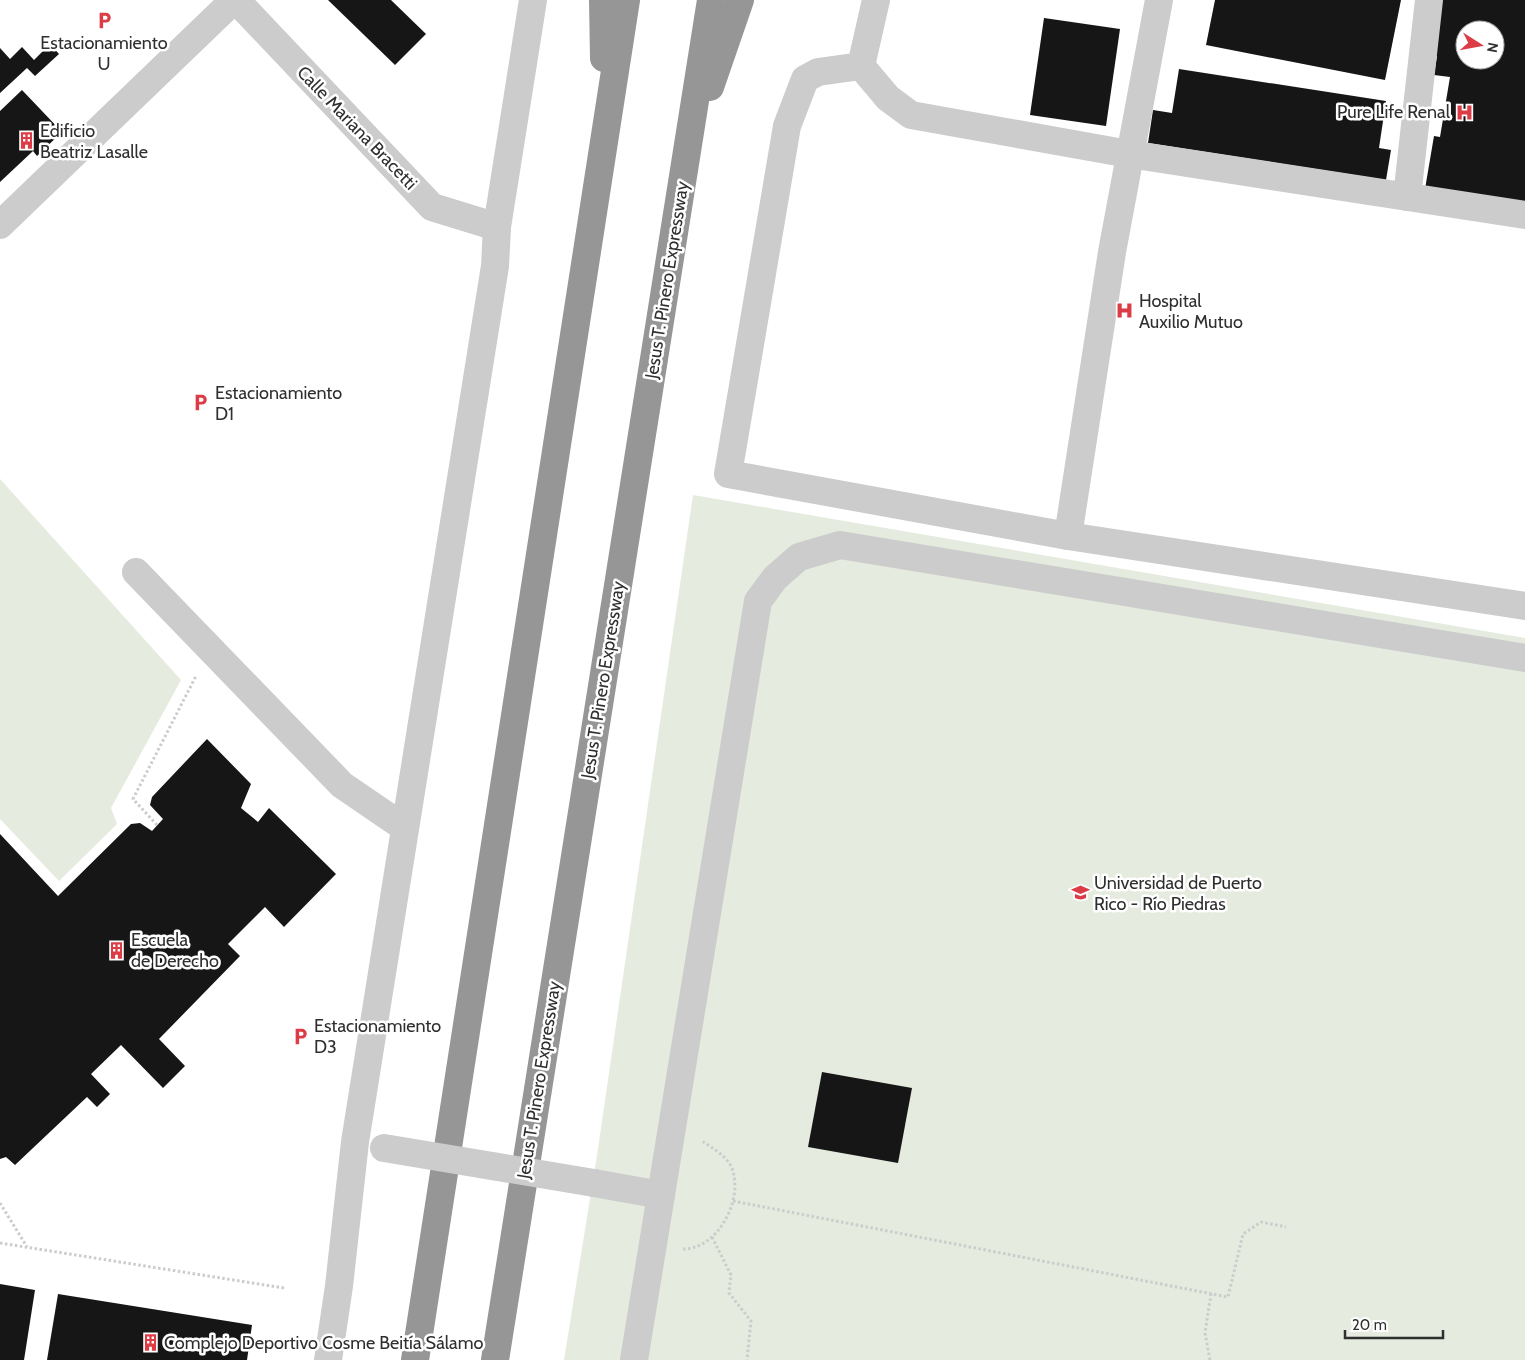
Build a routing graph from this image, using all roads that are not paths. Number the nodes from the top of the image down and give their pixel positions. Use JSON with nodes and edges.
{"nodes":[{"id":1,"x":235,"y":0,"type":"edge"},
{"id":2,"x":533,"y":0,"type":"edge"},
{"id":3,"x":603,"y":0,"type":"edge"},
{"id":4,"x":626,"y":0,"type":"edge"},
{"id":5,"x":711,"y":0,"type":"edge"},
{"id":6,"x":740,"y":0,"type":"edge"},
{"id":7,"x":876,"y":0,"type":"edge"},
{"id":8,"x":1159,"y":0,"type":"edge"},
{"id":9,"x":1429,"y":0,"type":"edge"},
{"id":10,"x":861,"y":66,"type":"junction"},
{"id":11,"x":606,"y":140,"type":"junction"},
{"id":12,"x":1129,"y":154,"type":"junction"},
{"id":13,"x":687,"y":155,"type":"junction"},
{"id":14,"x":1407,"y":197,"type":"junction"},
{"id":15,"x":1525,"y":215,"type":"edge"},
{"id":16,"x":0,"y":225,"type":"edge"},
{"id":17,"x":497,"y":227,"type":"junction"},
{"id":18,"x":1068,"y":536,"type":"junction"},
{"id":19,"x":136,"y":572,"type":"dead end"},
{"id":20,"x":1525,"y":606,"type":"edge"},
{"id":21,"x":1525,"y":658,"type":"edge"},
{"id":22,"x":405,"y":828,"type":"junction"},
{"id":23,"x":355,"y":1142,"type":"junction"},
{"id":24,"x":661,"y":1195,"type":"junction"},
{"id":25,"x":328,"y":1360,"type":"edge"},
{"id":26,"x":415,"y":1360,"type":"edge"},
{"id":27,"x":495,"y":1360,"type":"edge"},
{"id":28,"x":634,"y":1360,"type":"edge"}],
"edges":[{"from":1,"to":16,"type":"street"},
{"from":1,"to":17,"type":"street","name":"Calle Mariana Bracetti"},
{"from":2,"to":17,"type":"street"},
{"from":3,"to":11,"type":"highway"},
{"from":4,"to":11,"type":"highway"},
{"from":5,"to":13,"type":"highway","name":"Jesus T. Pinero Expressway"},
{"from":6,"to":13,"type":"highway"},
{"from":7,"to":10,"type":"street"},
{"from":8,"to":12,"type":"street"},
{"from":9,"to":14,"type":"street"},
{"from":10,"to":12,"type":"street"},
{"from":10,"to":18,"type":"street"},
{"from":11,"to":26,"type":"highway"},
{"from":12,"to":14,"type":"street"},
{"from":12,"to":18,"type":"street"},
{"from":13,"to":27,"type":"highway","name":"Jesus T. Pinero Expressway"},
{"from":14,"to":15,"type":"street"},
{"from":17,"to":22,"type":"street"},
{"from":18,"to":20,"type":"street"},
{"from":19,"to":22,"type":"street"},
{"from":21,"to":24,"type":"street"},
{"from":22,"to":23,"type":"street"},
{"from":23,"to":24,"type":"street","bridge":true},
{"from":23,"to":25,"type":"street"},
{"from":24,"to":28,"type":"street"}]}
